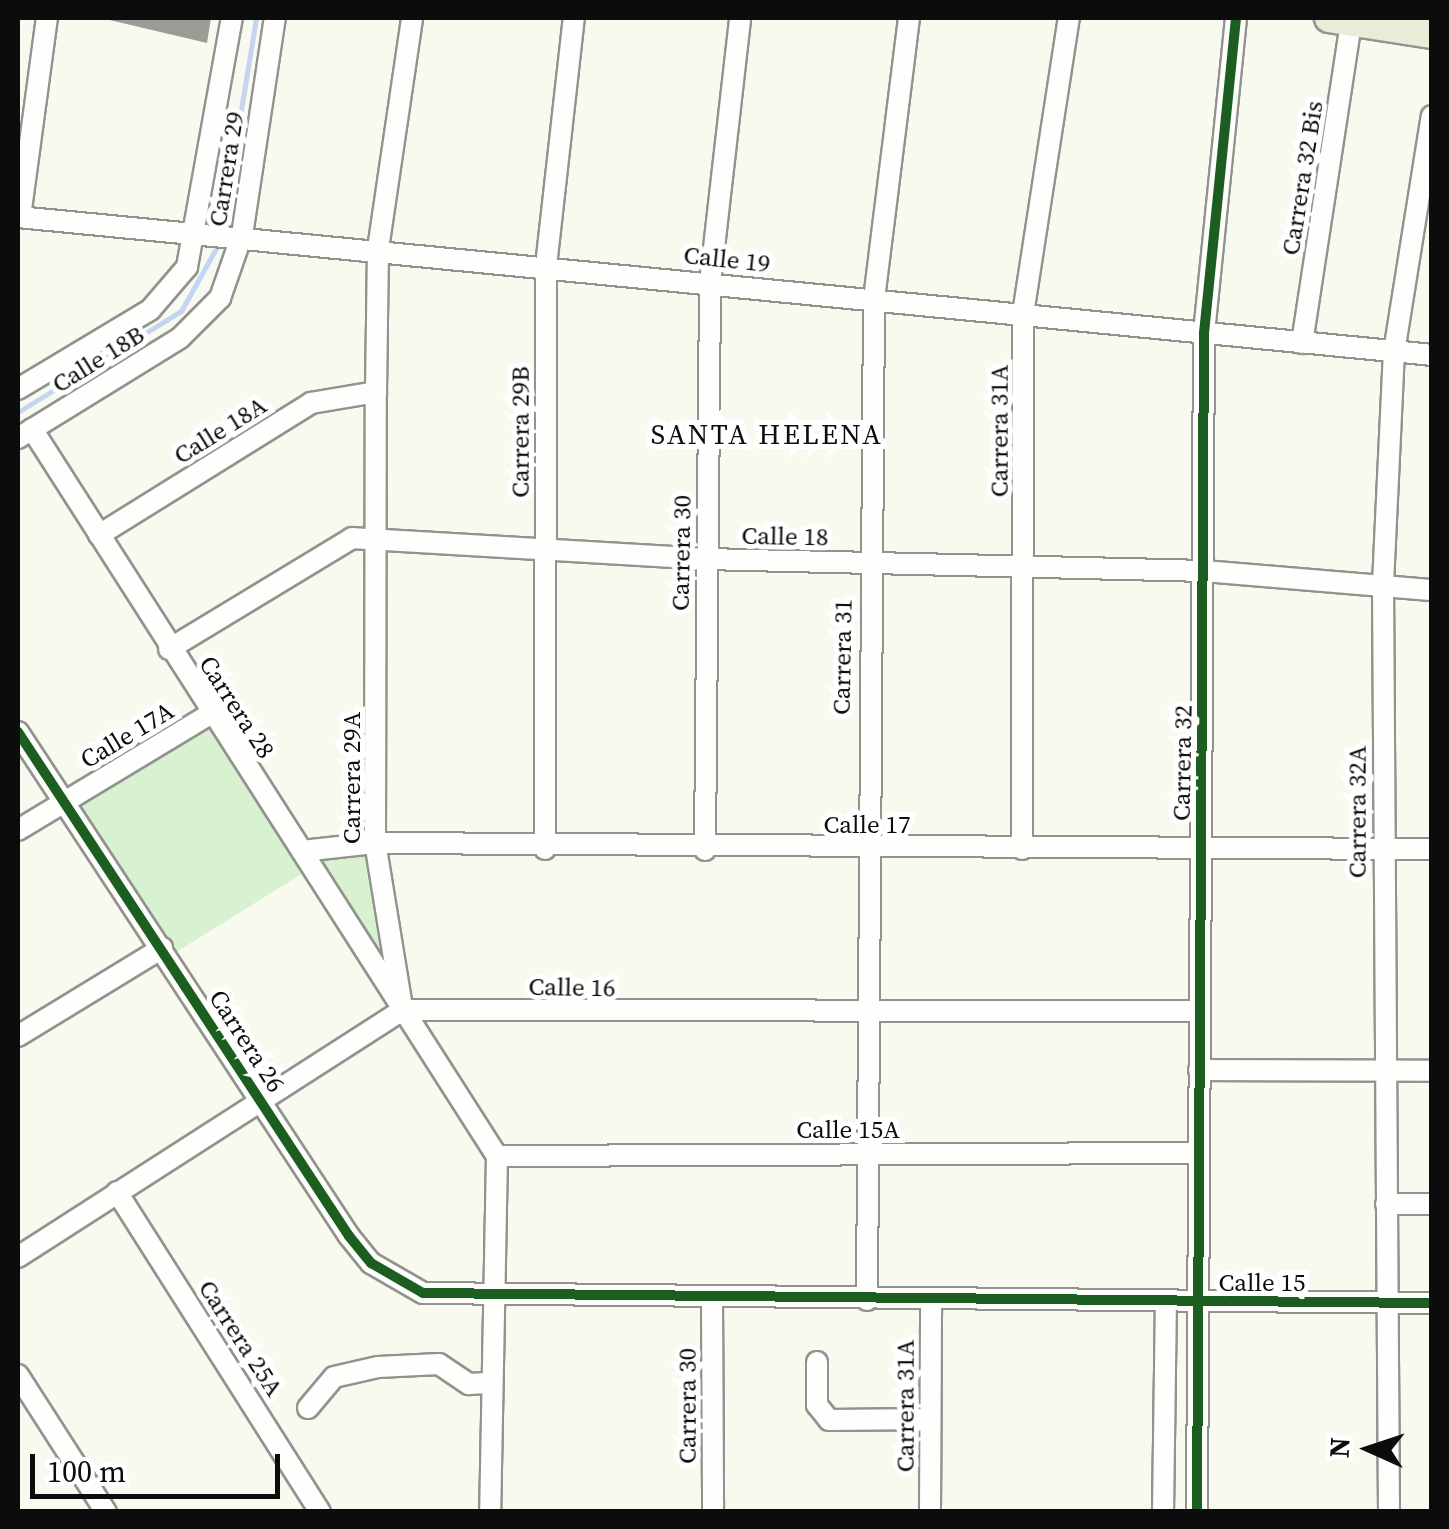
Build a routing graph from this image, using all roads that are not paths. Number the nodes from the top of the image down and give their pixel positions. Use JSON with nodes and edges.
{"nodes":[{"id":1,"x":47,"y":18,"type":"edge"},
{"id":2,"x":232,"y":18,"type":"edge"},
{"id":3,"x":274,"y":18,"type":"edge"},
{"id":4,"x":412,"y":18,"type":"edge"},
{"id":5,"x":574,"y":18,"type":"edge"},
{"id":6,"x":740,"y":18,"type":"edge"},
{"id":7,"x":909,"y":18,"type":"edge"},
{"id":8,"x":1069,"y":18,"type":"edge"},
{"id":9,"x":1236,"y":18,"type":"edge"},
{"id":10,"x":1355,"y":20,"type":"edge"},
{"id":11,"x":1432,"y":34,"type":"edge"},
{"id":12,"x":1432,"y":116,"type":"edge"},
{"id":13,"x":1425,"y":195,"type":"edge"},
{"id":14,"x":19,"y":217,"type":"edge"},
{"id":15,"x":204,"y":233,"type":"junction"},
{"id":16,"x":238,"y":236,"type":"junction"},
{"id":17,"x":378,"y":249,"type":"junction"},
{"id":18,"x":546,"y":266,"type":"junction"},
{"id":19,"x":710,"y":283,"type":"junction"},
{"id":20,"x":176,"y":286,"type":"joint"},
{"id":21,"x":874,"y":299,"type":"junction"},
{"id":22,"x":1023,"y":314,"type":"junction"},
{"id":23,"x":203,"y":320,"type":"joint"},
{"id":24,"x":1204,"y":333,"type":"junction"},
{"id":25,"x":1302,"y":343,"type":"junction"},
{"id":26,"x":1394,"y":352,"type":"junction"},
{"id":27,"x":1432,"y":355,"type":"edge"},
{"id":28,"x":18,"y":389,"type":"edge"},
{"id":29,"x":376,"y":392,"type":"junction"},
{"id":30,"x":25,"y":434,"type":"edge"},
{"id":31,"x":98,"y":536,"type":"junction"},
{"id":32,"x":377,"y":540,"type":"junction"},
{"id":33,"x":544,"y":546,"type":"junction"},
{"id":34,"x":705,"y":559,"type":"junction"},
{"id":35,"x":869,"y":563,"type":"junction"},
{"id":36,"x":1024,"y":564,"type":"junction"},
{"id":37,"x":1205,"y":571,"type":"junction"},
{"id":38,"x":1382,"y":584,"type":"junction"},
{"id":39,"x":1432,"y":590,"type":"edge"},
{"id":40,"x":169,"y":649,"type":"junction"},
{"id":41,"x":210,"y":714,"type":"junction"},
{"id":42,"x":18,"y":732,"type":"edge"},
{"id":43,"x":63,"y":802,"type":"junction"},
{"id":44,"x":18,"y":830,"type":"edge"},
{"id":45,"x":375,"y":843,"type":"junction"},
{"id":46,"x":546,"y":848,"type":"junction"},
{"id":47,"x":1202,"y":848,"type":"junction"},
{"id":48,"x":864,"y":849,"type":"junction"},
{"id":49,"x":1022,"y":849,"type":"junction"},
{"id":50,"x":1382,"y":849,"type":"junction"},
{"id":51,"x":1432,"y":849,"type":"edge"},
{"id":52,"x":302,"y":850,"type":"junction"},
{"id":53,"x":704,"y":850,"type":"junction"},
{"id":54,"x":162,"y":948,"type":"junction"},
{"id":55,"x":402,"y":1010,"type":"junction"},
{"id":56,"x":1199,"y":1011,"type":"junction"},
{"id":57,"x":865,"y":1015,"type":"junction"},
{"id":58,"x":18,"y":1036,"type":"edge"},
{"id":59,"x":1199,"y":1070,"type":"junction"},
{"id":60,"x":1382,"y":1070,"type":"junction"},
{"id":61,"x":1432,"y":1071,"type":"edge"},
{"id":62,"x":262,"y":1101,"type":"junction"},
{"id":63,"x":1198,"y":1153,"type":"junction"},
{"id":64,"x":866,"y":1154,"type":"junction"},
{"id":65,"x":497,"y":1156,"type":"junction"},
{"id":66,"x":118,"y":1192,"type":"junction"},
{"id":67,"x":1386,"y":1204,"type":"junction"},
{"id":68,"x":1432,"y":1204,"type":"edge"},
{"id":69,"x":18,"y":1257,"type":"edge"},
{"id":70,"x":492,"y":1298,"type":"junction"},
{"id":71,"x":712,"y":1300,"type":"junction"},
{"id":72,"x":867,"y":1300,"type":"junction"},
{"id":73,"x":930,"y":1301,"type":"junction"},
{"id":74,"x":1166,"y":1302,"type":"junction"},
{"id":75,"x":1198,"y":1302,"type":"junction"},
{"id":76,"x":1386,"y":1302,"type":"junction"},
{"id":77,"x":1432,"y":1304,"type":"edge"},
{"id":78,"x":817,"y":1362,"type":"dead end"},
{"id":79,"x":18,"y":1375,"type":"edge"},
{"id":80,"x":492,"y":1383,"type":"junction"},
{"id":81,"x":308,"y":1408,"type":"dead end"},
{"id":82,"x":930,"y":1418,"type":"junction"},
{"id":83,"x":106,"y":1512,"type":"edge"},
{"id":84,"x":320,"y":1512,"type":"edge"},
{"id":85,"x":490,"y":1512,"type":"edge"},
{"id":86,"x":713,"y":1512,"type":"edge"},
{"id":87,"x":930,"y":1512,"type":"edge"},
{"id":88,"x":1163,"y":1512,"type":"edge"},
{"id":89,"x":1197,"y":1512,"type":"edge"},
{"id":90,"x":1389,"y":1512,"type":"edge"}],
"edges":[{"from":1,"to":14,"type":"street"},
{"from":2,"to":15,"type":"street","name":"Carrera 29"},
{"from":3,"to":16,"type":"street","name":"Carrera 29"},
{"from":4,"to":17,"type":"street","name":"Carrera 29A"},
{"from":5,"to":18,"type":"street","name":"Carrera 29B"},
{"from":6,"to":19,"type":"street","name":"Carrera 30"},
{"from":7,"to":21,"type":"street","name":"Carrera 31"},
{"from":8,"to":22,"type":"street","name":"Carrera 31A"},
{"from":9,"to":24,"type":"street","name":"Carrera 32"},
{"from":10,"to":11,"type":"main road"},
{"from":10,"to":25,"type":"street","name":"Carrera 32 Bis"},
{"from":12,"to":13,"type":"street","name":"Carrera 32A"},
{"from":13,"to":26,"type":"street","name":"Carrera 32A"},
{"from":14,"to":15,"type":"street","name":"Calle 19"},
{"from":15,"to":16,"type":"street","name":"Calle 19"},
{"from":15,"to":20,"type":"street","name":"Carrera 29"},
{"from":16,"to":17,"type":"street","name":"Calle 19"},
{"from":16,"to":23,"type":"street","name":"Carrera 29"},
{"from":17,"to":18,"type":"street","name":"Calle 19"},
{"from":17,"to":29,"type":"street","name":"Carrera 29A"},
{"from":18,"to":19,"type":"street","name":"Calle 19"},
{"from":18,"to":33,"type":"street","name":"Carrera 29B"},
{"from":19,"to":21,"type":"street","name":"Calle 19"},
{"from":19,"to":34,"type":"street","name":"Carrera 30"},
{"from":20,"to":28,"type":"street","name":"Calle 18B"},
{"from":21,"to":22,"type":"street","name":"Calle 19"},
{"from":21,"to":35,"type":"street","name":"Carrera 31"},
{"from":22,"to":24,"type":"street","name":"Calle 19"},
{"from":22,"to":36,"type":"street","name":"Carrera 31A"},
{"from":23,"to":30,"type":"street","name":"Calle 18B"},
{"from":24,"to":25,"type":"street","name":"Calle 19"},
{"from":24,"to":37,"type":"street","name":"Carrera 32"},
{"from":25,"to":26,"type":"street","name":"Calle 19"},
{"from":26,"to":27,"type":"street","name":"Calle 19"},
{"from":26,"to":38,"type":"street","name":"Carrera 32A"},
{"from":29,"to":31,"type":"street","name":"Calle 18A"},
{"from":29,"to":32,"type":"street","name":"Carrera 29A"},
{"from":30,"to":31,"type":"street","name":"Carrera 28"},
{"from":31,"to":40,"type":"street","name":"Carrera 28"},
{"from":32,"to":33,"type":"street","name":"Calle 18"},
{"from":32,"to":40,"type":"street","name":"Calle 18"},
{"from":32,"to":45,"type":"street","name":"Carrera 29A"},
{"from":33,"to":34,"type":"street","name":"Calle 18"},
{"from":33,"to":46,"type":"street","name":"Carrera 29B"},
{"from":34,"to":35,"type":"street","name":"Calle 18"},
{"from":34,"to":53,"type":"street","name":"Carrera 30"},
{"from":35,"to":36,"type":"street","name":"Calle 18"},
{"from":35,"to":48,"type":"street","name":"Carrera 31"},
{"from":36,"to":37,"type":"street","name":"Calle 18"},
{"from":36,"to":49,"type":"street","name":"Carrera 31A"},
{"from":37,"to":38,"type":"street","name":"Calle 18"},
{"from":37,"to":47,"type":"street","name":"Carrera 32"},
{"from":38,"to":39,"type":"street","name":"Calle 18"},
{"from":38,"to":50,"type":"street","name":"Carrera 32A"},
{"from":40,"to":41,"type":"street","name":"Carrera 28"},
{"from":41,"to":43,"type":"street","name":"Calle 17A"},
{"from":41,"to":52,"type":"street","name":"Carrera 28"},
{"from":42,"to":43,"type":"street","name":"Carrera 26"},
{"from":43,"to":44,"type":"street","name":"Calle 17A"},
{"from":43,"to":54,"type":"street","name":"Carrera 26"},
{"from":45,"to":46,"type":"street","name":"Calle 17"},
{"from":45,"to":52,"type":"street","name":"Calle 17"},
{"from":45,"to":55,"type":"street","name":"Carrera 29A"},
{"from":46,"to":53,"type":"street","name":"Calle 17"},
{"from":47,"to":49,"type":"street","name":"Calle 17"},
{"from":47,"to":50,"type":"street","name":"Calle 17"},
{"from":47,"to":56,"type":"street","name":"Carrera 32"},
{"from":48,"to":49,"type":"street","name":"Calle 17"},
{"from":48,"to":53,"type":"street","name":"Calle 17"},
{"from":48,"to":57,"type":"street","name":"Carrera 31"},
{"from":50,"to":51,"type":"street","name":"Calle 17"},
{"from":50,"to":60,"type":"street","name":"Carrera 32A"},
{"from":52,"to":55,"type":"street","name":"Carrera 28"},
{"from":54,"to":58,"type":"street"},
{"from":54,"to":62,"type":"street","name":"Carrera 26"},
{"from":55,"to":57,"type":"street","name":"Calle 16"},
{"from":55,"to":62,"type":"street"},
{"from":55,"to":65,"type":"street","name":"Carrera 29A"},
{"from":56,"to":57,"type":"street","name":"Calle 16"},
{"from":56,"to":59,"type":"street","name":"Carrera 32"},
{"from":57,"to":64,"type":"street","name":"Carrera 31"},
{"from":59,"to":60,"type":"street"},
{"from":59,"to":63,"type":"street","name":"Carrera 32"},
{"from":60,"to":61,"type":"street"},
{"from":60,"to":67,"type":"street","name":"Carrera 32A"},
{"from":62,"to":66,"type":"street"},
{"from":62,"to":70,"type":"street","name":"Carrera 26"},
{"from":63,"to":64,"type":"street","name":"Calle 15A"},
{"from":63,"to":75,"type":"street","name":"Carrera 32"},
{"from":64,"to":65,"type":"street","name":"Calle 15A"},
{"from":64,"to":72,"type":"street","name":"Carrera 31"},
{"from":65,"to":70,"type":"street"},
{"from":66,"to":69,"type":"street"},
{"from":66,"to":84,"type":"street","name":"Carrera 25A"},
{"from":67,"to":68,"type":"street"},
{"from":67,"to":76,"type":"street","name":"Carrera 32A"},
{"from":70,"to":71,"type":"street","name":"Calle 15"},
{"from":70,"to":80,"type":"street"},
{"from":71,"to":72,"type":"street","name":"Calle 15"},
{"from":71,"to":86,"type":"street","name":"Carrera 30"},
{"from":72,"to":73,"type":"street","name":"Calle 15"},
{"from":73,"to":74,"type":"street","name":"Calle 15"},
{"from":73,"to":82,"type":"street","name":"Carrera 31A"},
{"from":74,"to":75,"type":"street","name":"Calle 15"},
{"from":74,"to":88,"type":"street"},
{"from":75,"to":76,"type":"street","name":"Calle 15"},
{"from":75,"to":89,"type":"street","name":"Carrera 32"},
{"from":76,"to":77,"type":"street","name":"Calle 15"},
{"from":76,"to":90,"type":"street","name":"Carrera 32A"},
{"from":78,"to":82,"type":"street"},
{"from":79,"to":83,"type":"street"},
{"from":80,"to":81,"type":"street"},
{"from":80,"to":85,"type":"street"},
{"from":82,"to":87,"type":"street","name":"Carrera 31A"}]}
